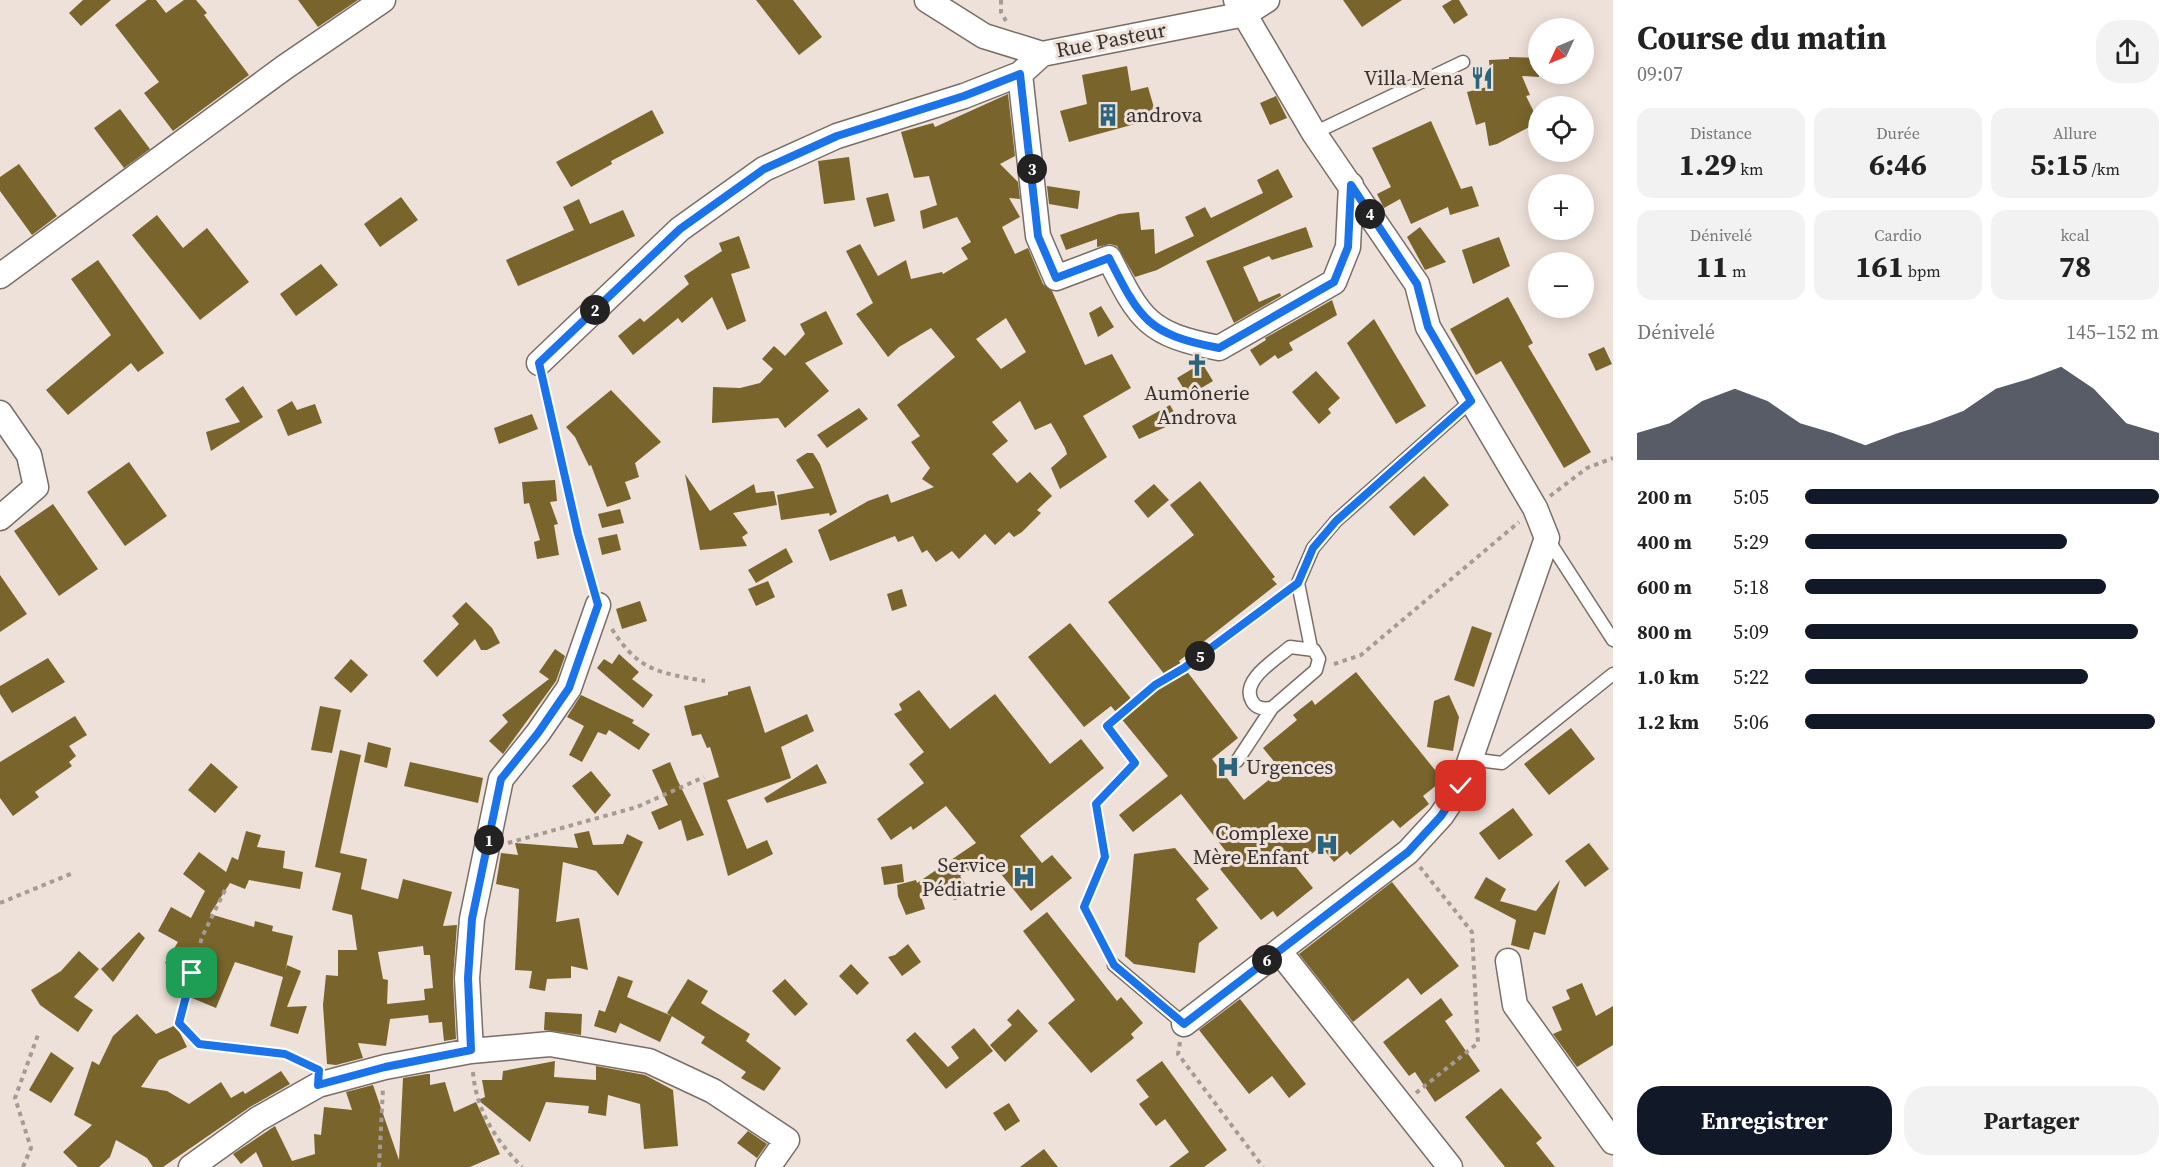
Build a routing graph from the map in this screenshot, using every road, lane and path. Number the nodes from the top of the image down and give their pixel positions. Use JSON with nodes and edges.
{"nodes":[{"id":1,"x":383,"y":0,"type":"edge"},
{"id":2,"x":927,"y":0,"type":"edge"},
{"id":3,"x":1267,"y":0,"type":"edge"},
{"id":4,"x":1240,"y":7,"type":"edge"},
{"id":5,"x":1042,"y":54,"type":"junction"},
{"id":6,"x":1462,"y":62,"type":"dead end"},
{"id":7,"x":1020,"y":74,"type":"junction"},
{"id":8,"x":1314,"y":133,"type":"junction"},
{"id":9,"x":1351,"y":185,"type":"junction"},
{"id":10,"x":0,"y":276,"type":"edge"},
{"id":11,"x":539,"y":363,"type":"joint"},
{"id":12,"x":1471,"y":401,"type":"junction"},
{"id":13,"x":0,"y":413,"type":"edge"},
{"id":14,"x":1613,"y":458,"type":"edge"},
{"id":15,"x":1535,"y":508,"type":"junction"},
{"id":16,"x":0,"y":518,"type":"edge"},
{"id":17,"x":1547,"y":538,"type":"junction"},
{"id":18,"x":1298,"y":583,"type":"junction"},
{"id":19,"x":598,"y":605,"type":"junction"},
{"id":20,"x":1613,"y":640,"type":"edge"},
{"id":21,"x":1311,"y":648,"type":"junction"},
{"id":22,"x":1316,"y":670,"type":"junction"},
{"id":23,"x":1613,"y":674,"type":"edge"},
{"id":24,"x":705,"y":681,"type":"dead end"},
{"id":25,"x":1272,"y":708,"type":"junction"},
{"id":26,"x":1470,"y":759,"type":"junction"},
{"id":27,"x":1237,"y":761,"type":"dead end"},
{"id":28,"x":704,"y":777,"type":"dead end"},
{"id":29,"x":488,"y":850,"type":"junction"},
{"id":30,"x":1408,"y":852,"type":"junction"},
{"id":31,"x":73,"y":873,"type":"dead end"},
{"id":32,"x":225,"y":890,"type":"dead end"},
{"id":33,"x":0,"y":903,"type":"edge"},
{"id":34,"x":1279,"y":951,"type":"junction"},
{"id":35,"x":1508,"y":961,"type":"dead end"},
{"id":36,"x":1114,"y":965,"type":"joint"},
{"id":37,"x":1184,"y":1024,"type":"junction"},
{"id":38,"x":39,"y":1032,"type":"dead end"},
{"id":39,"x":471,"y":1050,"type":"junction"},
{"id":40,"x":385,"y":1067,"type":"junction"},
{"id":41,"x":318,"y":1085,"type":"junction"},
{"id":42,"x":1401,"y":1104,"type":"junction"},
{"id":43,"x":1613,"y":1142,"type":"edge"},
{"id":44,"x":23,"y":1167,"type":"edge"},
{"id":45,"x":191,"y":1167,"type":"edge"},
{"id":46,"x":379,"y":1167,"type":"edge"},
{"id":47,"x":522,"y":1167,"type":"edge"},
{"id":48,"x":768,"y":1167,"type":"edge"},
{"id":49,"x":1263,"y":1167,"type":"edge"},
{"id":50,"x":1450,"y":1167,"type":"edge"}],
"edges":[{"from":1,"to":10,"type":"street"},
{"from":2,"to":5,"type":"street","name":"Rue Pasteur"},
{"from":3,"to":4,"type":"street","name":"Rue Pasteur"},
{"from":4,"to":5,"type":"street","name":"Rue Pasteur"},
{"from":4,"to":8,"type":"street"},
{"from":5,"to":7,"type":"street"},
{"from":6,"to":8,"type":"lane"},
{"from":7,"to":9,"type":"street"},
{"from":7,"to":11,"type":"street"},
{"from":8,"to":9,"type":"street"},
{"from":9,"to":12,"type":"street"},
{"from":11,"to":19,"type":"path"},
{"from":12,"to":15,"type":"street"},
{"from":12,"to":18,"type":"lane"},
{"from":13,"to":16,"type":"street"},
{"from":14,"to":15,"type":"path"},
{"from":15,"to":17,"type":"street"},
{"from":15,"to":22,"type":"path"},
{"from":17,"to":20,"type":"lane"},
{"from":17,"to":26,"type":"street"},
{"from":18,"to":21,"type":"lane"},
{"from":18,"to":36,"type":"path"},
{"from":19,"to":24,"type":"path"},
{"from":19,"to":29,"type":"street"},
{"from":21,"to":22,"type":"lane"},
{"from":21,"to":25,"type":"lane"},
{"from":22,"to":25,"type":"lane"},
{"from":23,"to":26,"type":"lane"},
{"from":25,"to":27,"type":"lane"},
{"from":26,"to":30,"type":"street"},
{"from":28,"to":29,"type":"path"},
{"from":29,"to":39,"type":"street"},
{"from":30,"to":34,"type":"street"},
{"from":30,"to":42,"type":"path"},
{"from":31,"to":33,"type":"path"},
{"from":32,"to":41,"type":"path"},
{"from":34,"to":37,"type":"street"},
{"from":34,"to":42,"type":"street"},
{"from":35,"to":43,"type":"street"},
{"from":36,"to":37,"type":"lane"},
{"from":37,"to":49,"type":"path"},
{"from":38,"to":44,"type":"path"},
{"from":39,"to":40,"type":"street"},
{"from":39,"to":47,"type":"path"},
{"from":39,"to":48,"type":"street"},
{"from":40,"to":41,"type":"street"},
{"from":40,"to":46,"type":"path"},
{"from":41,"to":45,"type":"street"},
{"from":42,"to":50,"type":"street"}]}
